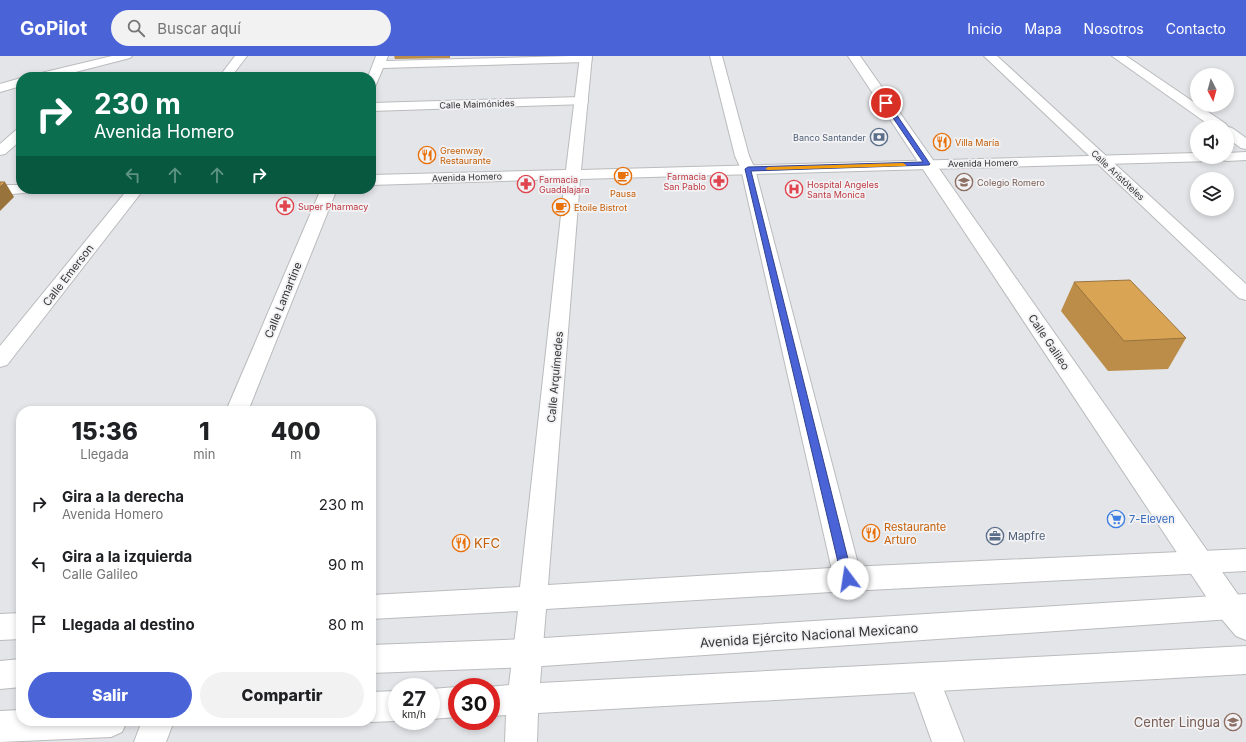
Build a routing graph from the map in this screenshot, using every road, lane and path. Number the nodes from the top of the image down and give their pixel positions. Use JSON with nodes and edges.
{"nodes":[{"id":1,"x":126,"y":56,"type":"edge"},
{"id":2,"x":241,"y":56,"type":"edge"},
{"id":3,"x":716,"y":56,"type":"edge"},
{"id":4,"x":854,"y":56,"type":"edge"},
{"id":5,"x":990,"y":56,"type":"edge"},
{"id":6,"x":1118,"y":56,"type":"edge"},
{"id":7,"x":586,"y":57,"type":"edge"},
{"id":8,"x":106,"y":59,"type":"edge"},
{"id":9,"x":380,"y":61,"type":"edge"},
{"id":10,"x":59,"y":72,"type":"edge"},
{"id":11,"x":91,"y":72,"type":"edge"},
{"id":12,"x":229,"y":72,"type":"edge"},
{"id":13,"x":376,"y":72,"type":"edge"},
{"id":14,"x":16,"y":83,"type":"edge"},
{"id":15,"x":0,"y":88,"type":"edge"},
{"id":16,"x":582,"y":101,"type":"junction"},
{"id":17,"x":376,"y":107,"type":"edge"},
{"id":18,"x":1211,"y":120,"type":"edge"},
{"id":19,"x":1234,"y":136,"type":"edge"},
{"id":20,"x":16,"y":137,"type":"edge"},
{"id":21,"x":1234,"y":142,"type":"edge"},
{"id":22,"x":1245,"y":143,"type":"edge"},
{"id":23,"x":1086,"y":145,"type":"junction"},
{"id":24,"x":1064,"y":146,"type":"dead end"},
{"id":25,"x":0,"y":151,"type":"edge"},
{"id":26,"x":1102,"y":152,"type":"junction"},
{"id":27,"x":920,"y":153,"type":"junction"},
{"id":28,"x":1190,"y":156,"type":"edge"},
{"id":29,"x":1246,"y":156,"type":"edge"},
{"id":30,"x":1234,"y":157,"type":"edge"},
{"id":31,"x":744,"y":159,"type":"junction"},
{"id":32,"x":575,"y":163,"type":"junction"},
{"id":33,"x":0,"y":176,"type":"edge"},
{"id":34,"x":16,"y":176,"type":"edge"},
{"id":35,"x":376,"y":180,"type":"edge"},
{"id":36,"x":16,"y":189,"type":"edge"},
{"id":37,"x":0,"y":190,"type":"edge"},
{"id":38,"x":132,"y":194,"type":"edge"},
{"id":39,"x":327,"y":194,"type":"edge"},
{"id":40,"x":1246,"y":294,"type":"edge"},
{"id":41,"x":0,"y":360,"type":"edge"},
{"id":42,"x":239,"y":406,"type":"edge"},
{"id":43,"x":1246,"y":560,"type":"edge"},
{"id":44,"x":1199,"y":562,"type":"junction"},
{"id":45,"x":848,"y":579,"type":"junction"},
{"id":46,"x":534,"y":598,"type":"junction"},
{"id":47,"x":376,"y":606,"type":"edge"},
{"id":48,"x":1240,"y":613,"type":"edge"},
{"id":49,"x":16,"y":626,"type":"edge"},
{"id":50,"x":0,"y":627,"type":"edge"},
{"id":51,"x":528,"y":654,"type":"junction"},
{"id":52,"x":376,"y":659,"type":"edge"},
{"id":53,"x":1246,"y":660,"type":"edge"},
{"id":54,"x":16,"y":673,"type":"edge"},
{"id":55,"x":0,"y":674,"type":"edge"},
{"id":56,"x":924,"y":677,"type":"junction"},
{"id":57,"x":523,"y":699,"type":"junction"},
{"id":58,"x":500,"y":700,"type":"edge"},
{"id":59,"x":388,"y":706,"type":"edge"},
{"id":60,"x":376,"y":707,"type":"edge"},
{"id":61,"x":18,"y":726,"type":"edge"},
{"id":62,"x":156,"y":726,"type":"edge"},
{"id":63,"x":0,"y":727,"type":"edge"},
{"id":64,"x":150,"y":742,"type":"edge"},
{"id":65,"x":521,"y":742,"type":"edge"},
{"id":66,"x":948,"y":742,"type":"edge"}],
"edges":[{"from":1,"to":8,"type":"street"},
{"from":2,"to":12,"type":"street"},
{"from":3,"to":31,"type":"street"},
{"from":4,"to":27,"type":"street","name":"Calle Galileo"},
{"from":5,"to":23,"type":"street","name":"Calle Aristóteles"},
{"from":6,"to":18,"type":"street"},
{"from":7,"to":9,"type":"street"},
{"from":7,"to":16,"type":"street","name":"Calle Arquímedes"},
{"from":8,"to":10,"type":"street"},
{"from":8,"to":11,"type":"street"},
{"from":9,"to":13,"type":"street"},
{"from":14,"to":15,"type":"street"},
{"from":16,"to":17,"type":"street","name":"Calle Maimónides"},
{"from":16,"to":32,"type":"street","name":"Calle Arquímedes"},
{"from":19,"to":22,"type":"street"},
{"from":20,"to":25,"type":"street"},
{"from":21,"to":22,"type":"street"},
{"from":23,"to":24,"type":"street"},
{"from":23,"to":26,"type":"street","name":"Calle Aristóteles"},
{"from":26,"to":27,"type":"street","name":"Avenida Homero"},
{"from":26,"to":28,"type":"street","name":"Avenida Homero"},
{"from":26,"to":40,"type":"street","name":"Calle Aristóteles"},
{"from":27,"to":31,"type":"street","name":"Avenida Homero"},
{"from":27,"to":44,"type":"street","name":"Calle Galileo"},
{"from":29,"to":30,"type":"street"},
{"from":31,"to":32,"type":"street","name":"Avenida Homero"},
{"from":31,"to":45,"type":"street"},
{"from":32,"to":35,"type":"street","name":"Avenida Homero"},
{"from":32,"to":46,"type":"street","name":"Calle Arquímedes"},
{"from":33,"to":34,"type":"street"},
{"from":36,"to":37,"type":"street"},
{"from":38,"to":41,"type":"street","name":"Calle Emerson"},
{"from":39,"to":42,"type":"street","name":"Calle Lamartine"},
{"from":43,"to":44,"type":"street"},
{"from":44,"to":45,"type":"street"},
{"from":44,"to":48,"type":"street","name":"Calle Galileo"},
{"from":45,"to":46,"type":"street"},
{"from":46,"to":47,"type":"street"},
{"from":46,"to":51,"type":"street","name":"Calle Arquímedes"},
{"from":48,"to":51,"type":"street","name":"Avenida Ejército Nacional Mexicano"},
{"from":49,"to":50,"type":"street"},
{"from":51,"to":52,"type":"street","name":"Avenida Ejército Nacional Mexicano"},
{"from":51,"to":57,"type":"street","name":"Calle Arquímedes"},
{"from":53,"to":56,"type":"street"},
{"from":54,"to":55,"type":"street"},
{"from":56,"to":57,"type":"street"},
{"from":56,"to":66,"type":"street"},
{"from":57,"to":58,"type":"street"},
{"from":57,"to":65,"type":"street","name":"Calle Arquímedes"},
{"from":59,"to":60,"type":"street"},
{"from":61,"to":63,"type":"street"},
{"from":62,"to":64,"type":"street"}]}
